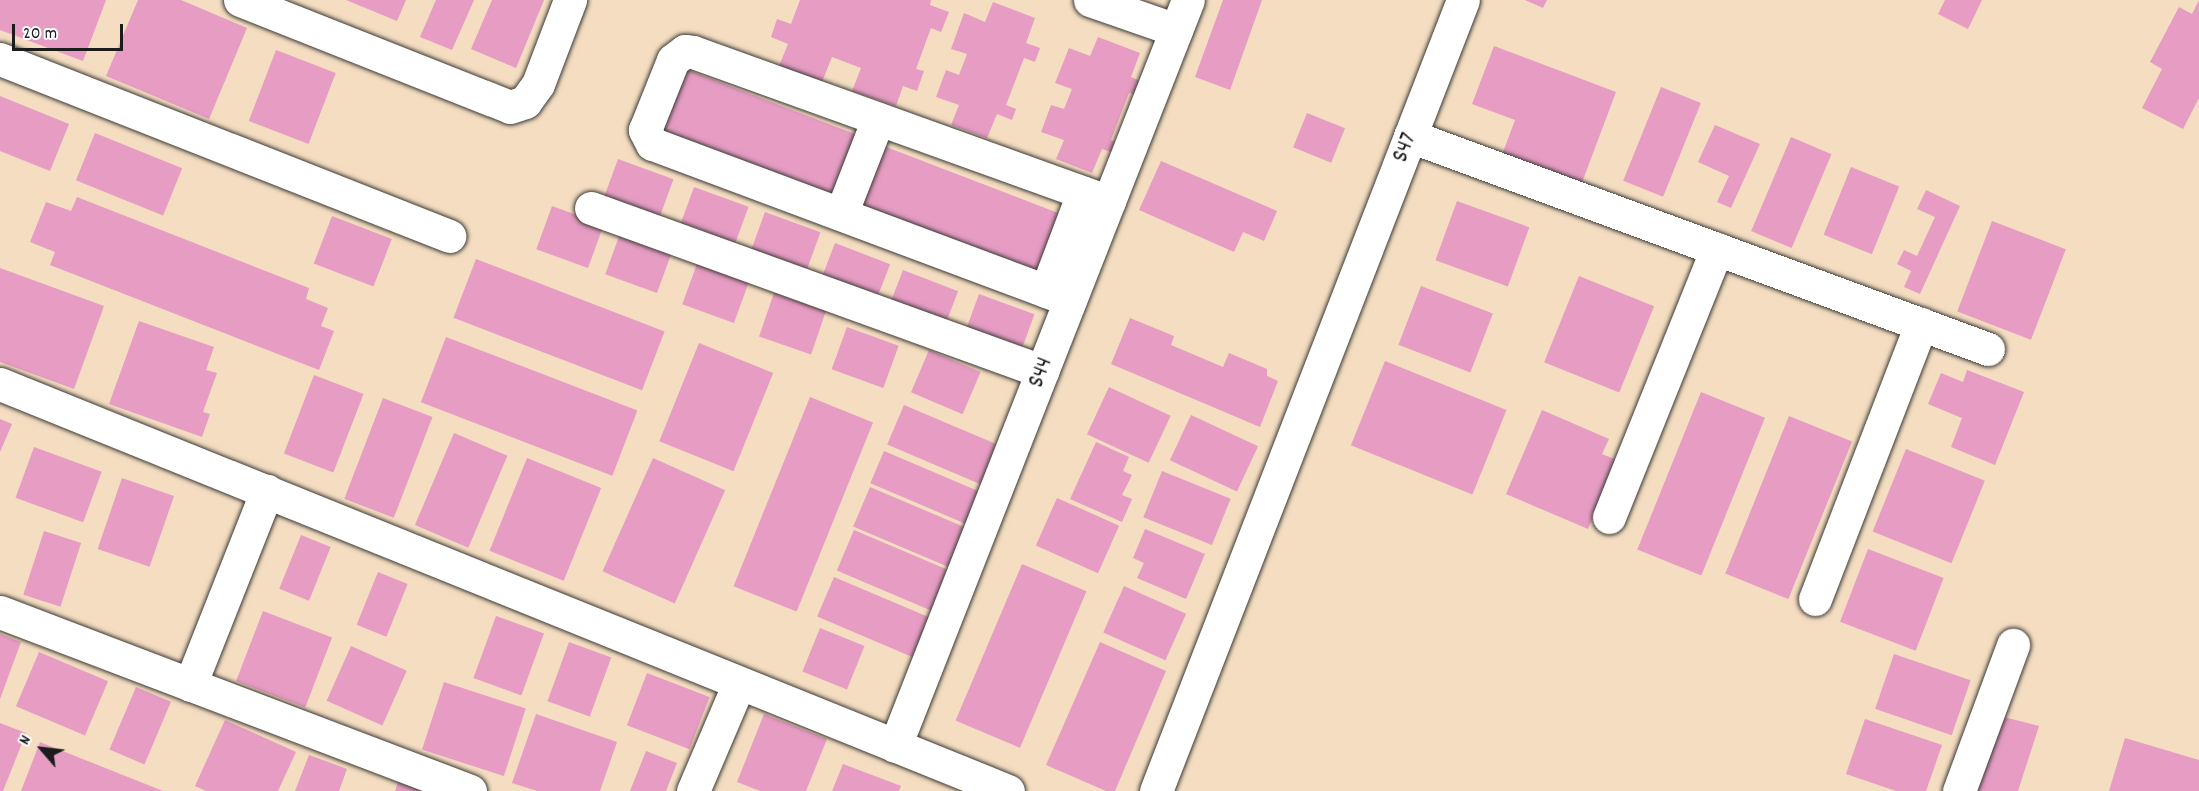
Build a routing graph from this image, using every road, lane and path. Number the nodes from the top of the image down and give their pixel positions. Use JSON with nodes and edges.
{"nodes":[{"id":1,"x":240,"y":0,"type":"edge"},
{"id":2,"x":570,"y":0,"type":"edge"},
{"id":3,"x":1090,"y":0,"type":"edge"},
{"id":4,"x":1463,"y":0,"type":"edge"},
{"id":5,"x":1182,"y":15,"type":"edge"},
{"id":6,"x":0,"y":58,"type":"edge"},
{"id":7,"x":878,"y":119,"type":"junction"},
{"id":8,"x":1410,"y":136,"type":"junction"},
{"id":9,"x":1096,"y":197,"type":"junction"},
{"id":10,"x":591,"y":208,"type":"dead end"},
{"id":11,"x":841,"y":214,"type":"junction"},
{"id":12,"x":449,"y":236,"type":"dead end"},
{"id":13,"x":1717,"y":249,"type":"junction"},
{"id":14,"x":1058,"y":295,"type":"junction"},
{"id":15,"x":1921,"y":324,"type":"junction"},
{"id":16,"x":1988,"y":349,"type":"dead end"},
{"id":17,"x":1042,"y":371,"type":"junction"},
{"id":18,"x":0,"y":384,"type":"edge"},
{"id":19,"x":267,"y":491,"type":"junction"},
{"id":20,"x":1609,"y":517,"type":"dead end"},
{"id":21,"x":1815,"y":599,"type":"dead end"},
{"id":22,"x":0,"y":612,"type":"edge"},
{"id":23,"x":2013,"y":645,"type":"dead end"},
{"id":24,"x":739,"y":682,"type":"junction"},
{"id":25,"x":190,"y":685,"type":"junction"},
{"id":26,"x":896,"y":746,"type":"junction"},
{"id":27,"x":1962,"y":790,"type":"edge"},
{"id":28,"x":470,"y":791,"type":"edge"},
{"id":29,"x":693,"y":791,"type":"edge"},
{"id":30,"x":1008,"y":791,"type":"edge"},
{"id":31,"x":1156,"y":791,"type":"edge"}],
"edges":[{"from":1,"to":2,"type":"street"},
{"from":3,"to":5,"type":"street"},
{"from":4,"to":8,"type":"street","name":"S47"},
{"from":5,"to":9,"type":"street","name":"S44"},
{"from":6,"to":12,"type":"street"},
{"from":7,"to":9,"type":"street"},
{"from":7,"to":11,"type":"street"},
{"from":7,"to":11,"type":"street"},
{"from":8,"to":13,"type":"street"},
{"from":8,"to":31,"type":"street","name":"S47"},
{"from":9,"to":14,"type":"street","name":"S44"},
{"from":10,"to":17,"type":"street"},
{"from":11,"to":14,"type":"street"},
{"from":13,"to":15,"type":"street"},
{"from":13,"to":20,"type":"street"},
{"from":14,"to":17,"type":"street","name":"S44"},
{"from":15,"to":16,"type":"street"},
{"from":15,"to":21,"type":"street"},
{"from":17,"to":26,"type":"street","name":"S44"},
{"from":18,"to":19,"type":"street"},
{"from":19,"to":24,"type":"street"},
{"from":19,"to":25,"type":"street"},
{"from":22,"to":25,"type":"street"},
{"from":23,"to":27,"type":"street"},
{"from":24,"to":26,"type":"street"},
{"from":24,"to":29,"type":"street"},
{"from":25,"to":28,"type":"street"},
{"from":26,"to":30,"type":"street"}]}
